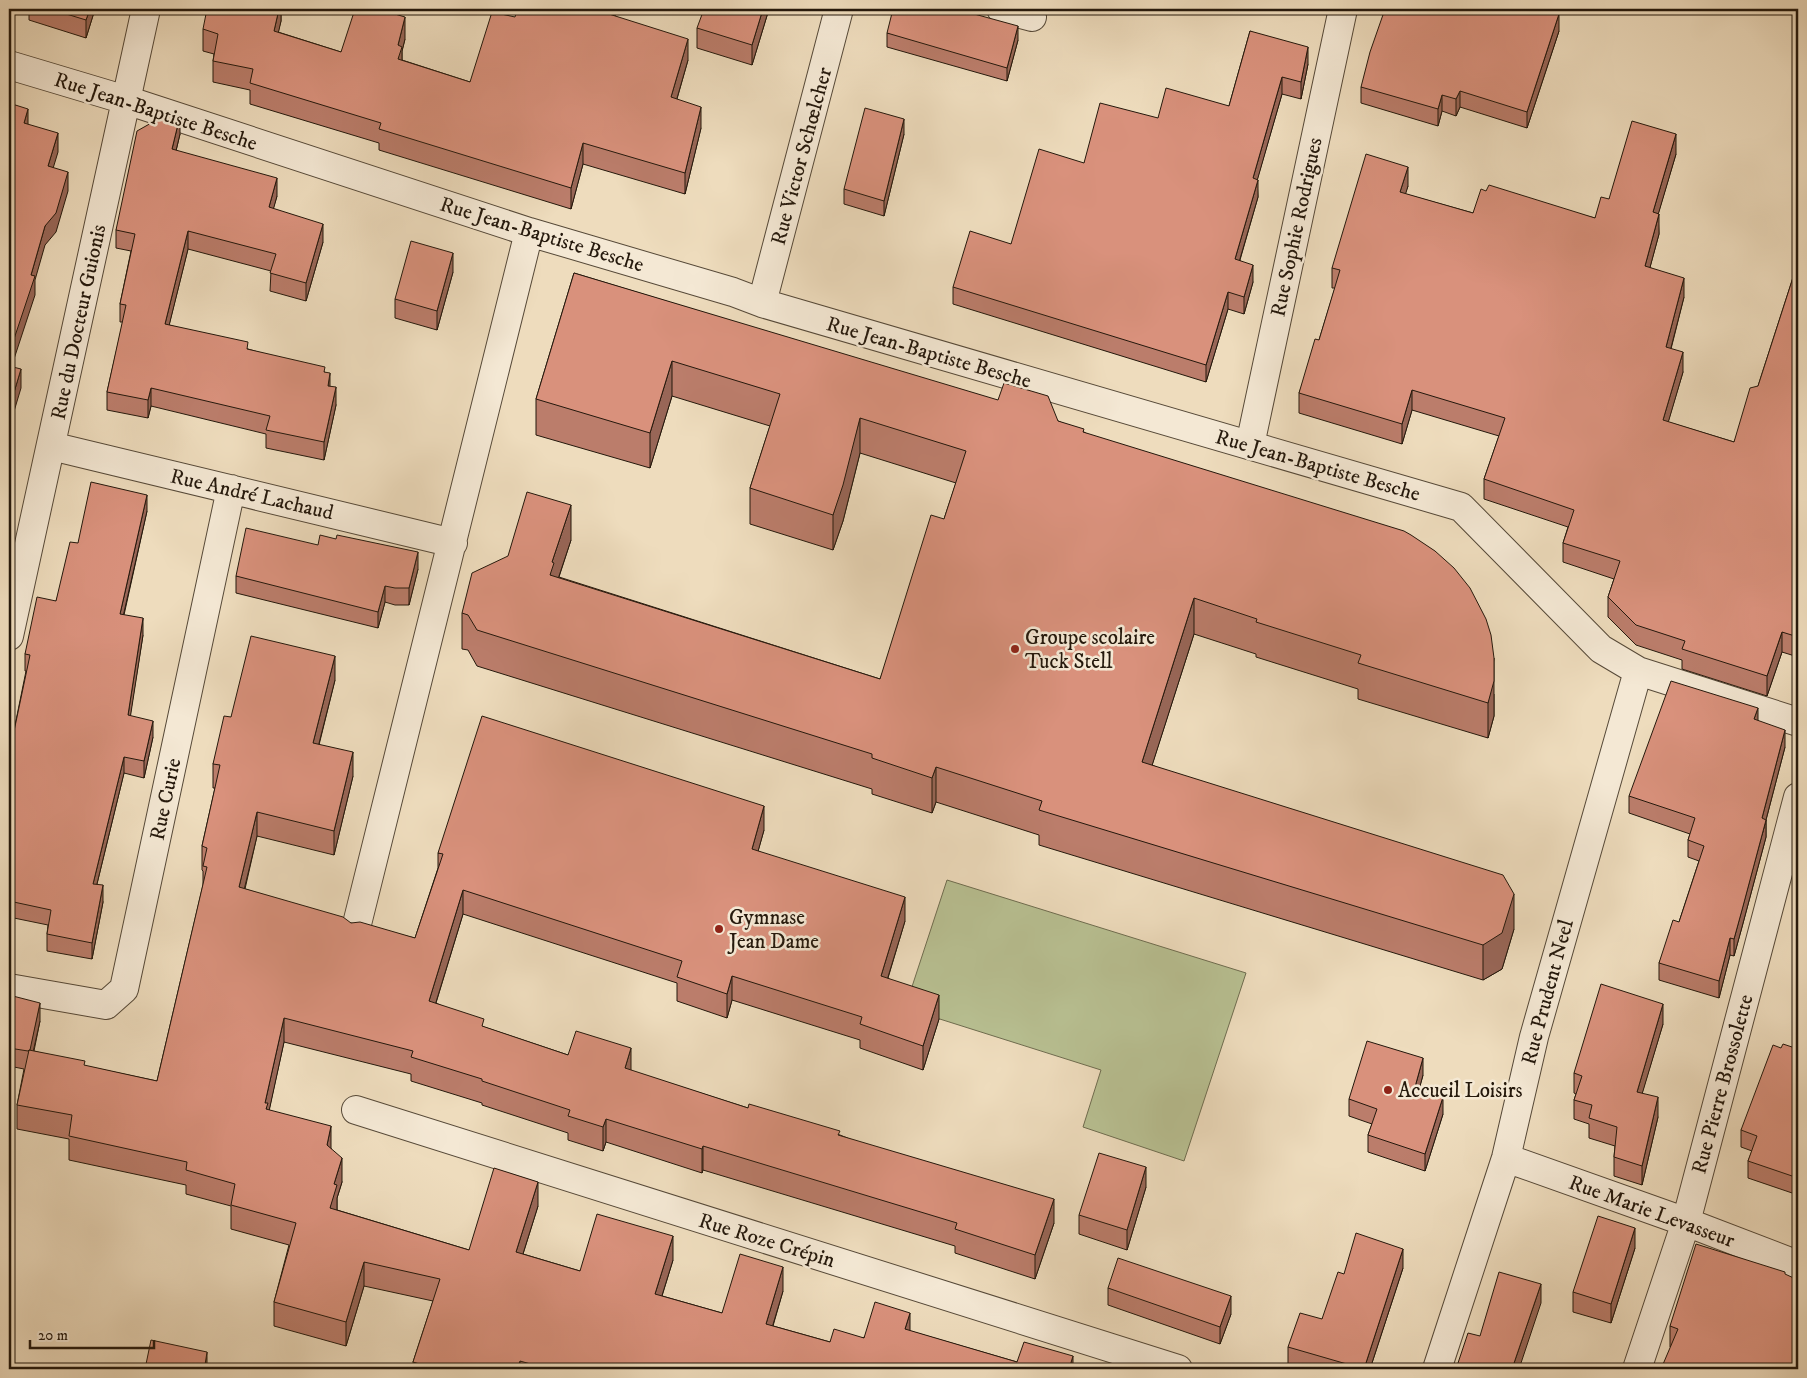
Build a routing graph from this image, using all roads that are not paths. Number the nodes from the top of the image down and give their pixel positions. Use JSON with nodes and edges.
{"nodes":[{"id":1,"x":146,"y":9,"type":"edge"},
{"id":2,"x":839,"y":9,"type":"edge"},
{"id":3,"x":1001,"y":9,"type":"edge"},
{"id":4,"x":1342,"y":9,"type":"edge"},
{"id":5,"x":1032,"y":17,"type":"dead end"},
{"id":6,"x":9,"y":65,"type":"edge"},
{"id":7,"x":126,"y":100,"type":"junction"},
{"id":8,"x":529,"y":232,"type":"junction"},
{"id":9,"x":762,"y":303,"type":"junction"},
{"id":10,"x":1250,"y":445,"type":"junction"},
{"id":11,"x":51,"y":446,"type":"junction"},
{"id":12,"x":231,"y":489,"type":"junction"},
{"id":13,"x":453,"y":543,"type":"junction"},
{"id":14,"x":9,"y":636,"type":"edge"},
{"id":15,"x":1638,"y":671,"type":"junction"},
{"id":16,"x":1798,"y":722,"type":"edge"},
{"id":17,"x":1796,"y":811,"type":"edge"},
{"id":18,"x":355,"y":932,"type":"edge"},
{"id":19,"x":9,"y":988,"type":"edge"},
{"id":20,"x":356,"y":1110,"type":"dead end"},
{"id":21,"x":1506,"y":1158,"type":"junction"},
{"id":22,"x":1686,"y":1222,"type":"junction"},
{"id":23,"x":1798,"y":1265,"type":"edge"},
{"id":24,"x":1178,"y":1369,"type":"edge"},
{"id":25,"x":1437,"y":1369,"type":"edge"},
{"id":26,"x":1637,"y":1369,"type":"edge"}],
"edges":[{"from":1,"to":7,"type":"street","name":"Rue du Docteur Guionis"},
{"from":2,"to":9,"type":"street","name":"Rue Victor Schœlcher"},
{"from":3,"to":5,"type":"street"},
{"from":4,"to":10,"type":"street","name":"Rue Sophie Rodrigues"},
{"from":6,"to":7,"type":"street","name":"Rue Jean-Baptiste Besche"},
{"from":7,"to":8,"type":"street","name":"Rue Jean-Baptiste Besche"},
{"from":7,"to":11,"type":"street","name":"Rue du Docteur Guionis"},
{"from":8,"to":9,"type":"street","name":"Rue Jean-Baptiste Besche"},
{"from":8,"to":13,"type":"street"},
{"from":9,"to":10,"type":"street","name":"Rue Jean-Baptiste Besche"},
{"from":10,"to":15,"type":"street","name":"Rue Jean-Baptiste Besche"},
{"from":11,"to":12,"type":"street","name":"Rue André Lachaud"},
{"from":11,"to":14,"type":"street","name":"Rue du Docteur Guionis"},
{"from":12,"to":13,"type":"street","name":"Rue André Lachaud"},
{"from":12,"to":19,"type":"street","name":"Rue Curie"},
{"from":13,"to":18,"type":"street"},
{"from":15,"to":16,"type":"street","name":"Rue Jean-Baptiste Besche"},
{"from":15,"to":21,"type":"street","name":"Rue Prudent Neel"},
{"from":17,"to":22,"type":"street","name":"Rue Pierre Brossolette"},
{"from":20,"to":24,"type":"street","name":"Rue Roze Crépin"},
{"from":21,"to":22,"type":"street","name":"Rue Marie Levasseur"},
{"from":21,"to":25,"type":"street","name":"Rue Prudent Neel"},
{"from":22,"to":23,"type":"street","name":"Rue Marie Levasseur"},
{"from":22,"to":26,"type":"street","name":"Rue Pierre Brossolette"}]}
